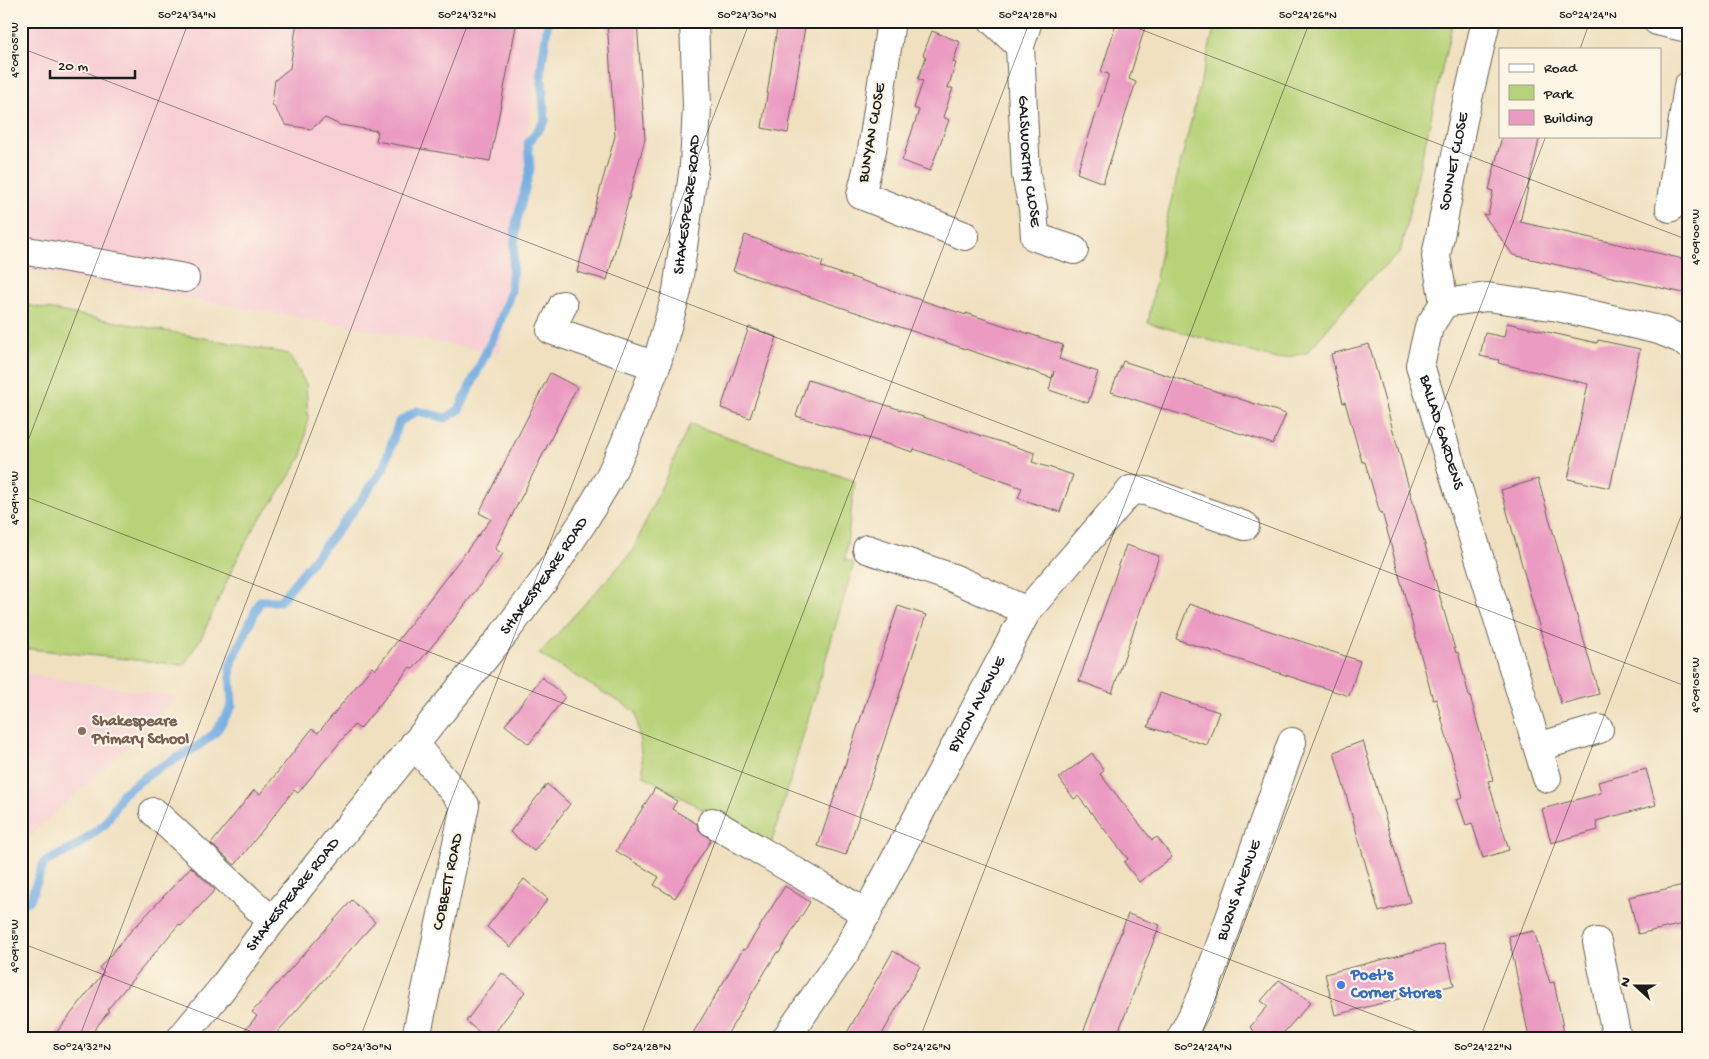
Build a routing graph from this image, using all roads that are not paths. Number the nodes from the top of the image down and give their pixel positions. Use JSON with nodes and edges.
{"nodes":[{"id":1,"x":694,"y":21,"type":"edge"},
{"id":2,"x":891,"y":21,"type":"edge"},
{"id":3,"x":993,"y":21,"type":"edge"},
{"id":4,"x":1486,"y":21,"type":"edge"},
{"id":5,"x":1657,"y":21,"type":"edge"},
{"id":6,"x":1688,"y":28,"type":"edge"},
{"id":7,"x":1024,"y":34,"type":"edge"},
{"id":8,"x":1688,"y":86,"type":"edge"},
{"id":9,"x":1670,"y":208,"type":"dead end"},
{"id":10,"x":965,"y":236,"type":"dead end"},
{"id":11,"x":21,"y":250,"type":"edge"},
{"id":12,"x":1074,"y":250,"type":"dead end"},
{"id":13,"x":185,"y":278,"type":"dead end"},
{"id":14,"x":1444,"y":303,"type":"junction"},
{"id":15,"x":563,"y":305,"type":"dead end"},
{"id":16,"x":1688,"y":345,"type":"edge"},
{"id":17,"x":656,"y":366,"type":"junction"},
{"id":18,"x":1244,"y":526,"type":"dead end"},
{"id":19,"x":866,"y":549,"type":"dead end"},
{"id":20,"x":1028,"y":611,"type":"junction"},
{"id":21,"x":1599,"y":729,"type":"dead end"},
{"id":22,"x":1292,"y":742,"type":"dead end"},
{"id":23,"x":414,"y":744,"type":"junction"},
{"id":24,"x":1538,"y":747,"type":"junction"},
{"id":25,"x":1548,"y":778,"type":"dead end"},
{"id":26,"x":154,"y":812,"type":"dead end"},
{"id":27,"x":712,"y":822,"type":"dead end"},
{"id":28,"x":867,"y":914,"type":"junction"},
{"id":29,"x":272,"y":921,"type":"junction"},
{"id":30,"x":1597,"y":942,"type":"dead end"},
{"id":31,"x":181,"y":1038,"type":"edge"},
{"id":32,"x":416,"y":1038,"type":"edge"},
{"id":33,"x":786,"y":1038,"type":"edge"},
{"id":34,"x":1181,"y":1038,"type":"edge"},
{"id":35,"x":1617,"y":1038,"type":"edge"}],
"edges":[{"from":1,"to":17,"type":"street","name":"SHAKESPEARE ROAD"},
{"from":2,"to":10,"type":"street","name":"BUNYAN CLOSE"},
{"from":3,"to":7,"type":"street","name":"GALSWORTHY CLOSE"},
{"from":4,"to":14,"type":"street","name":"SONNET CLOSE"},
{"from":5,"to":6,"type":"street"},
{"from":7,"to":12,"type":"street","name":"GALSWORTHY CLOSE"},
{"from":8,"to":9,"type":"street"},
{"from":11,"to":13,"type":"street"},
{"from":14,"to":16,"type":"street"},
{"from":14,"to":24,"type":"street","name":"BALLAD GARDENS"},
{"from":15,"to":17,"type":"street"},
{"from":17,"to":23,"type":"street","name":"SHAKESPEARE ROAD"},
{"from":18,"to":20,"type":"street","name":"BYRON AVENUE"},
{"from":19,"to":20,"type":"street"},
{"from":20,"to":28,"type":"street","name":"BYRON AVENUE"},
{"from":21,"to":24,"type":"street"},
{"from":22,"to":34,"type":"street","name":"BURNS AVENUE"},
{"from":23,"to":29,"type":"street","name":"SHAKESPEARE ROAD"},
{"from":23,"to":32,"type":"street","name":"COBBETT ROAD"},
{"from":24,"to":25,"type":"street","name":"BALLAD GARDENS"},
{"from":26,"to":29,"type":"street"},
{"from":27,"to":28,"type":"street"},
{"from":28,"to":33,"type":"street","name":"BYRON AVENUE"},
{"from":29,"to":31,"type":"street","name":"SHAKESPEARE ROAD"},
{"from":30,"to":35,"type":"street"}]}
